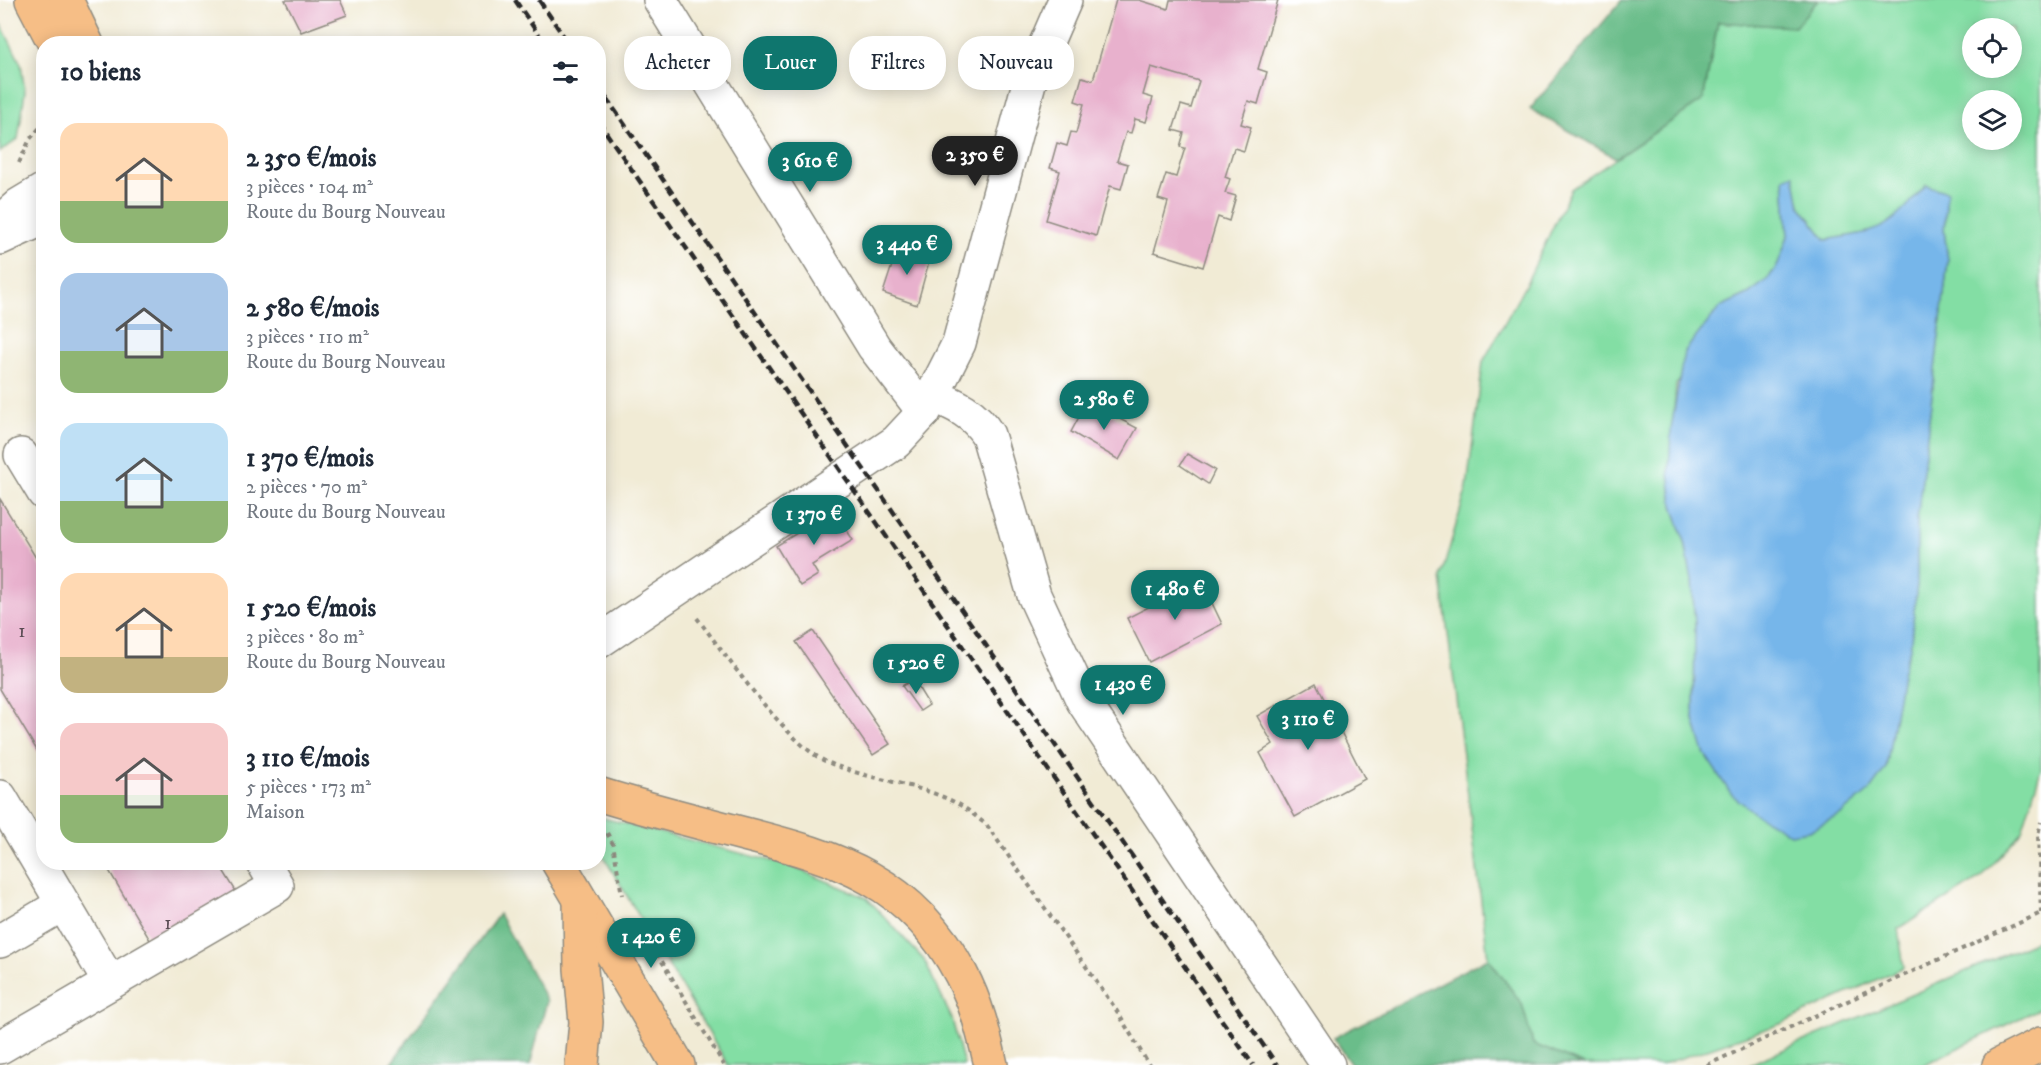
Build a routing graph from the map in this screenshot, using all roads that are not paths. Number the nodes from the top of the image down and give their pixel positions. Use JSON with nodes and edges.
{"nodes":[{"id":1,"x":32,"y":0,"type":"edge"},
{"id":2,"x":66,"y":0,"type":"edge"},
{"id":3,"x":660,"y":0,"type":"edge"},
{"id":4,"x":1065,"y":0,"type":"edge"},
{"id":5,"x":51,"y":36,"type":"edge"},
{"id":6,"x":83,"y":36,"type":"edge"},
{"id":7,"x":36,"y":195,"type":"edge"},
{"id":8,"x":0,"y":222,"type":"edge"},
{"id":9,"x":36,"y":222,"type":"edge"},
{"id":10,"x":0,"y":238,"type":"edge"},
{"id":11,"x":928,"y":404,"type":"junction"},
{"id":12,"x":21,"y":455,"type":"dead end"},
{"id":13,"x":36,"y":480,"type":"edge"},
{"id":14,"x":606,"y":637,"type":"edge"},
{"id":15,"x":606,"y":796,"type":"edge"},
{"id":16,"x":5,"y":818,"type":"edge"},
{"id":17,"x":36,"y":864,"type":"edge"},
{"id":18,"x":40,"y":870,"type":"edge"},
{"id":19,"x":268,"y":870,"type":"edge"},
{"id":20,"x":563,"y":870,"type":"edge"},
{"id":21,"x":580,"y":899,"type":"junction"},
{"id":22,"x":63,"y":904,"type":"junction"},
{"id":23,"x":0,"y":940,"type":"edge"},
{"id":24,"x":110,"y":983,"type":"junction"},
{"id":25,"x":2041,"y":1044,"type":"edge"},
{"id":26,"x":0,"y":1047,"type":"edge"},
{"id":27,"x":582,"y":1065,"type":"edge"},
{"id":28,"x":678,"y":1065,"type":"edge"},
{"id":29,"x":991,"y":1065,"type":"edge"},
{"id":30,"x":1328,"y":1065,"type":"edge"},
{"id":31,"x":1999,"y":1065,"type":"edge"}],
"edges":[{"from":1,"to":5,"type":"main road"},
{"from":2,"to":6,"type":"main road"},
{"from":3,"to":11,"type":"street"},
{"from":4,"to":11,"type":"street"},
{"from":7,"to":8,"type":"street"},
{"from":9,"to":10,"type":"street"},
{"from":11,"to":14,"type":"street"},
{"from":11,"to":30,"type":"street"},
{"from":12,"to":13,"type":"street"},
{"from":15,"to":29,"type":"main road"},
{"from":16,"to":17,"type":"street"},
{"from":18,"to":22,"type":"street"},
{"from":19,"to":24,"type":"street"},
{"from":20,"to":21,"type":"main road"},
{"from":21,"to":27,"type":"main road"},
{"from":21,"to":28,"type":"main road"},
{"from":22,"to":23,"type":"street"},
{"from":22,"to":24,"type":"street"},
{"from":24,"to":26,"type":"street"},
{"from":25,"to":31,"type":"main road"}]}
